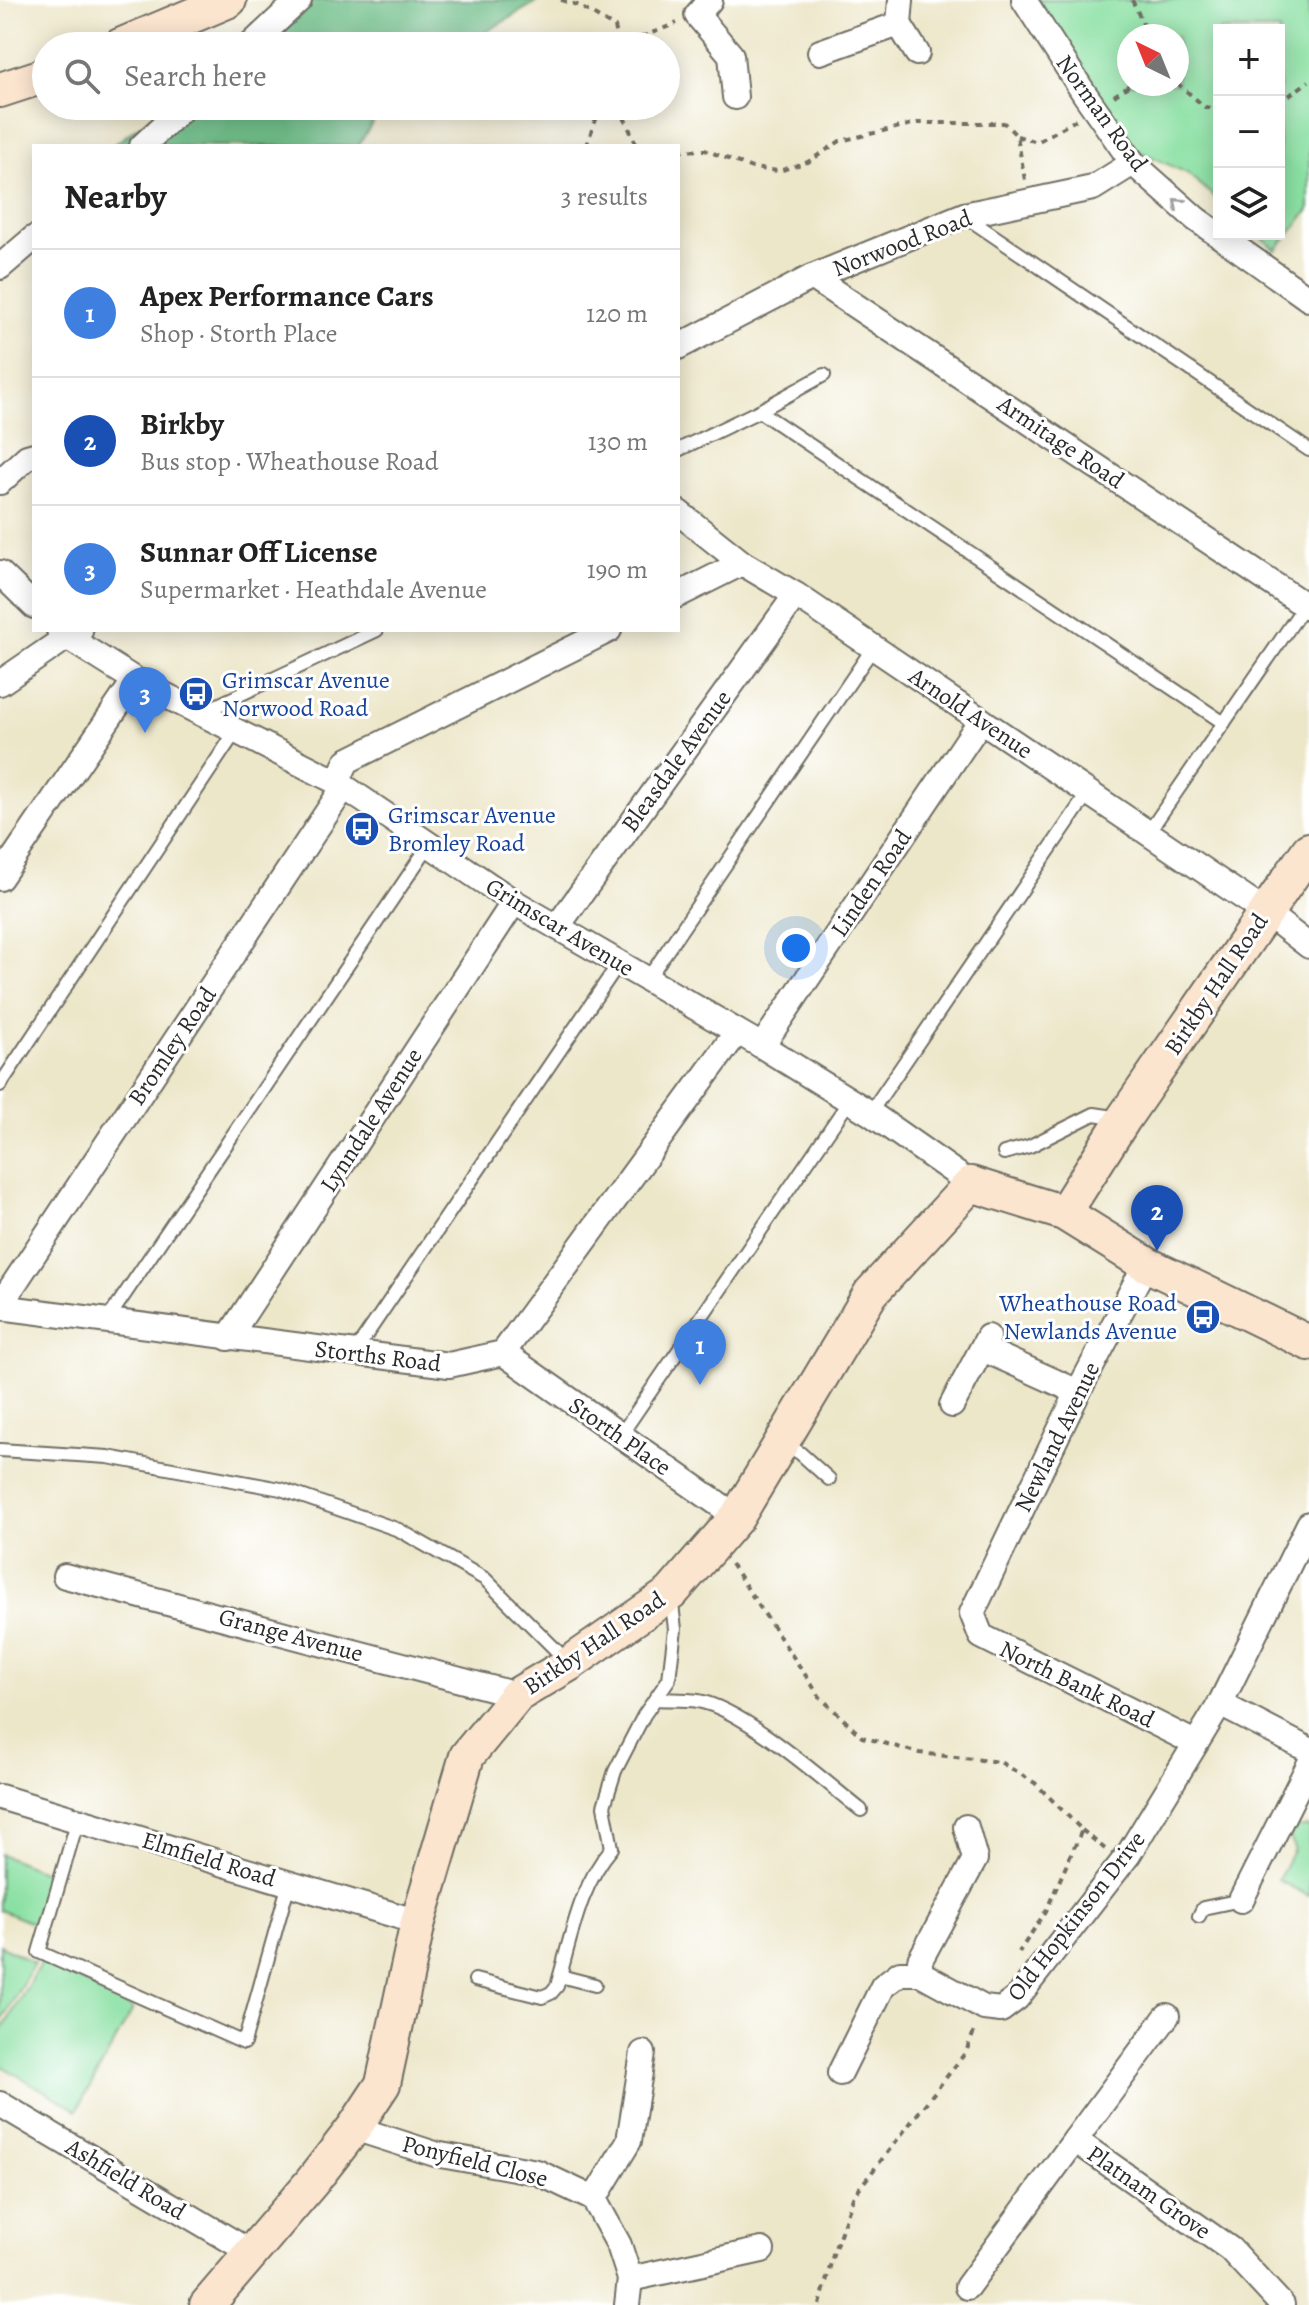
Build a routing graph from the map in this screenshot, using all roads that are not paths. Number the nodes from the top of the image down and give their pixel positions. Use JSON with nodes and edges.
{"nodes":[{"id":1,"x":229,"y":0,"type":"edge"},
{"id":2,"x":299,"y":0,"type":"edge"},
{"id":3,"x":1024,"y":0,"type":"edge"},
{"id":4,"x":703,"y":8,"type":"edge"},
{"id":5,"x":900,"y":12,"type":"edge"},
{"id":6,"x":153,"y":32,"type":"edge"},
{"id":7,"x":265,"y":32,"type":"edge"},
{"id":8,"x":820,"y":52,"type":"dead end"},
{"id":9,"x":917,"y":53,"type":"dead end"},
{"id":10,"x":32,"y":80,"type":"edge"},
{"id":11,"x":0,"y":90,"type":"edge"},
{"id":12,"x":735,"y":97,"type":"dead end"},
{"id":13,"x":170,"y":120,"type":"edge"},
{"id":14,"x":144,"y":144,"type":"edge"},
{"id":15,"x":1133,"y":163,"type":"junction"},
{"id":16,"x":964,"y":215,"type":"junction"},
{"id":17,"x":32,"y":240,"type":"edge"},
{"id":18,"x":0,"y":267,"type":"edge"},
{"id":19,"x":812,"y":277,"type":"junction"},
{"id":20,"x":1309,"y":299,"type":"edge"},
{"id":21,"x":680,"y":346,"type":"edge"},
{"id":22,"x":824,"y":375,"type":"dead end"},
{"id":23,"x":759,"y":411,"type":"junction"},
{"id":24,"x":680,"y":449,"type":"edge"},
{"id":25,"x":1309,"y":450,"type":"edge"},
{"id":26,"x":32,"y":456,"type":"edge"},
{"id":27,"x":0,"y":482,"type":"edge"},
{"id":28,"x":680,"y":514,"type":"edge"},
{"id":29,"x":742,"y":563,"type":"junction"},
{"id":30,"x":0,"y":573,"type":"edge"},
{"id":31,"x":680,"y":594,"type":"edge"},
{"id":32,"x":796,"y":595,"type":"junction"},
{"id":33,"x":32,"y":604,"type":"edge"},
{"id":34,"x":1308,"y":604,"type":"edge"},
{"id":35,"x":70,"y":632,"type":"edge"},
{"id":36,"x":373,"y":632,"type":"edge"},
{"id":37,"x":605,"y":632,"type":"edge"},
{"id":38,"x":873,"y":648,"type":"junction"},
{"id":39,"x":135,"y":680,"type":"junction"},
{"id":40,"x":0,"y":683,"type":"edge"},
{"id":41,"x":201,"y":713,"type":"junction"},
{"id":42,"x":981,"y":720,"type":"junction"},
{"id":43,"x":1224,"y":723,"type":"junction"},
{"id":44,"x":236,"y":731,"type":"junction"},
{"id":45,"x":340,"y":785,"type":"junction"},
{"id":46,"x":1088,"y":793,"type":"junction"},
{"id":47,"x":1148,"y":833,"type":"junction"},
{"id":48,"x":429,"y":845,"type":"junction"},
{"id":49,"x":1309,"y":850,"type":"edge"},
{"id":50,"x":0,"y":878,"type":"edge"},
{"id":51,"x":514,"y":902,"type":"junction"},
{"id":52,"x":1265,"y":912,"type":"junction"},
{"id":53,"x":557,"y":927,"type":"junction"},
{"id":54,"x":1309,"y":946,"type":"edge"},
{"id":55,"x":619,"y":963,"type":"junction"},
{"id":56,"x":647,"y":980,"type":"junction"},
{"id":57,"x":737,"y":1032,"type":"junction"},
{"id":58,"x":762,"y":1046,"type":"junction"},
{"id":59,"x":0,"y":1085,"type":"edge"},
{"id":60,"x":860,"y":1106,"type":"junction"},
{"id":61,"x":1124,"y":1118,"type":"junction"},
{"id":62,"x":1004,"y":1153,"type":"dead end"},
{"id":63,"x":971,"y":1184,"type":"junction"},
{"id":64,"x":1064,"y":1213,"type":"junction"},
{"id":65,"x":1146,"y":1264,"type":"junction"},
{"id":66,"x":0,"y":1306,"type":"edge"},
{"id":67,"x":108,"y":1319,"type":"junction"},
{"id":68,"x":1305,"y":1334,"type":"edge"},
{"id":69,"x":228,"y":1338,"type":"junction"},
{"id":70,"x":354,"y":1353,"type":"junction"},
{"id":71,"x":503,"y":1353,"type":"junction"},
{"id":72,"x":1078,"y":1392,"type":"junction"},
{"id":73,"x":952,"y":1405,"type":"dead end"},
{"id":74,"x":620,"y":1436,"type":"junction"},
{"id":75,"x":783,"y":1443,"type":"junction"},
{"id":76,"x":0,"y":1450,"type":"edge"},
{"id":77,"x":829,"y":1479,"type":"dead end"},
{"id":78,"x":1309,"y":1524,"type":"edge"},
{"id":79,"x":727,"y":1529,"type":"junction"},
{"id":80,"x":65,"y":1576,"type":"dead end"},
{"id":81,"x":671,"y":1593,"type":"junction"},
{"id":82,"x":972,"y":1613,"type":"joint"},
{"id":83,"x":569,"y":1664,"type":"junction"},
{"id":84,"x":517,"y":1695,"type":"junction"},
{"id":85,"x":655,"y":1699,"type":"junction"},
{"id":86,"x":1220,"y":1704,"type":"junction"},
{"id":87,"x":1195,"y":1743,"type":"junction"},
{"id":88,"x":1309,"y":1750,"type":"edge"},
{"id":89,"x":1309,"y":1765,"type":"edge"},
{"id":90,"x":0,"y":1797,"type":"edge"},
{"id":91,"x":861,"y":1810,"type":"dead end"},
{"id":92,"x":78,"y":1819,"type":"junction"},
{"id":93,"x":966,"y":1827,"type":"dead end"},
{"id":94,"x":289,"y":1883,"type":"junction"},
{"id":95,"x":1241,"y":1900,"type":"joint"},
{"id":96,"x":1199,"y":1916,"type":"dead end"},
{"id":97,"x":418,"y":1922,"type":"junction"},
{"id":98,"x":920,"y":1973,"type":"junction"},
{"id":99,"x":560,"y":1976,"type":"junction"},
{"id":100,"x":475,"y":1980,"type":"dead end"},
{"id":101,"x":595,"y":1985,"type":"dead end"},
{"id":102,"x":1167,"y":2016,"type":"dead end"},
{"id":103,"x":643,"y":2053,"type":"dead end"},
{"id":104,"x":840,"y":2073,"type":"dead end"},
{"id":105,"x":0,"y":2104,"type":"edge"},
{"id":106,"x":354,"y":2128,"type":"junction"},
{"id":107,"x":1075,"y":2140,"type":"junction"},
{"id":108,"x":594,"y":2199,"type":"junction"},
{"id":109,"x":762,"y":2250,"type":"dead end"},
{"id":110,"x":252,"y":2253,"type":"junction"},
{"id":111,"x":630,"y":2279,"type":"junction"},
{"id":112,"x":967,"y":2287,"type":"dead end"},
{"id":113,"x":207,"y":2305,"type":"edge"},
{"id":114,"x":627,"y":2305,"type":"edge"},
{"id":115,"x":1282,"y":2305,"type":"edge"}],
"edges":[{"from":1,"to":6,"type":"street"},
{"from":2,"to":7,"type":"street"},
{"from":3,"to":15,"type":"street","name":"Norman Road"},
{"from":4,"to":12,"type":"street"},
{"from":5,"to":8,"type":"street"},
{"from":5,"to":9,"type":"street"},
{"from":10,"to":11,"type":"street"},
{"from":13,"to":14,"type":"street"},
{"from":15,"to":16,"type":"street","name":"Norwood Road"},
{"from":20,"to":15,"type":"street","name":"Norman Road","one_way":true},
{"from":16,"to":19,"type":"street","name":"Norwood Road"},
{"from":16,"to":25,"type":"lane"},
{"from":17,"to":18,"type":"street"},
{"from":19,"to":21,"type":"street","name":"Norwood Road"},
{"from":19,"to":34,"type":"street","name":"Armitage Road"},
{"from":22,"to":23,"type":"lane"},
{"from":23,"to":24,"type":"lane"},
{"from":23,"to":43,"type":"lane"},
{"from":26,"to":27,"type":"street"},
{"from":28,"to":29,"type":"street","name":"Arnold Avenue"},
{"from":29,"to":31,"type":"street"},
{"from":29,"to":32,"type":"street","name":"Arnold Avenue"},
{"from":30,"to":33,"type":"street"},
{"from":32,"to":38,"type":"street","name":"Arnold Avenue"},
{"from":32,"to":53,"type":"street","name":"Bleasdale Avenue"},
{"from":34,"to":43,"type":"lane"},
{"from":35,"to":39,"type":"street","name":"Grimscar Avenue"},
{"from":35,"to":40,"type":"street"},
{"from":36,"to":41,"type":"lane"},
{"from":37,"to":45,"type":"street","name":"Bromley Road"},
{"from":38,"to":42,"type":"street","name":"Arnold Avenue"},
{"from":38,"to":56,"type":"lane"},
{"from":39,"to":41,"type":"street","name":"Grimscar Avenue"},
{"from":39,"to":50,"type":"street"},
{"from":41,"to":44,"type":"street","name":"Grimscar Avenue"},
{"from":42,"to":46,"type":"street","name":"Arnold Avenue"},
{"from":42,"to":58,"type":"street","name":"Linden Road"},
{"from":43,"to":47,"type":"lane"},
{"from":44,"to":45,"type":"street","name":"Grimscar Avenue"},
{"from":44,"to":59,"type":"lane"},
{"from":45,"to":48,"type":"street","name":"Grimscar Avenue"},
{"from":45,"to":66,"type":"street","name":"Bromley Road"},
{"from":46,"to":47,"type":"street","name":"Arnold Avenue"},
{"from":46,"to":60,"type":"lane"},
{"from":47,"to":52,"type":"street","name":"Arnold Avenue"},
{"from":48,"to":51,"type":"street","name":"Grimscar Avenue"},
{"from":48,"to":67,"type":"lane"},
{"from":49,"to":52,"type":"street","name":"Birkby Hall Road"},
{"from":51,"to":53,"type":"street","name":"Grimscar Avenue"},
{"from":51,"to":69,"type":"street","name":"Lynndale Avenue"},
{"from":52,"to":54,"type":"street","name":"Arnold Avenue"},
{"from":52,"to":61,"type":"street","name":"Birkby Hall Road"},
{"from":53,"to":55,"type":"street","name":"Grimscar Avenue"},
{"from":55,"to":56,"type":"street","name":"Grimscar Avenue"},
{"from":55,"to":70,"type":"lane"},
{"from":56,"to":57,"type":"street","name":"Grimscar Avenue"},
{"from":57,"to":58,"type":"street","name":"Grimscar Avenue"},
{"from":57,"to":71,"type":"street"},
{"from":58,"to":60,"type":"street","name":"Grimscar Avenue"},
{"from":60,"to":63,"type":"street","name":"Grimscar Avenue"},
{"from":60,"to":74,"type":"lane"},
{"from":61,"to":62,"type":"lane"},
{"from":61,"to":64,"type":"street","name":"Birkby Hall Road"},
{"from":63,"to":64,"type":"street","name":"Grimscar Avenue"},
{"from":63,"to":75,"type":"street","name":"Birkby Hall Road"},
{"from":64,"to":65,"type":"street","name":"Grimscar Avenue"},
{"from":65,"to":68,"type":"street","name":"Grimscar Avenue"},
{"from":65,"to":72,"type":"street","name":"Newland Avenue"},
{"from":66,"to":67,"type":"street","name":"Storths Road"},
{"from":67,"to":69,"type":"street","name":"Storths Road"},
{"from":69,"to":70,"type":"street","name":"Storths Road"},
{"from":70,"to":71,"type":"street","name":"Storths Road"},
{"from":71,"to":74,"type":"street","name":"Storth Place"},
{"from":72,"to":73,"type":"street"},
{"from":72,"to":82,"type":"street","name":"Newland Avenue"},
{"from":74,"to":79,"type":"street","name":"Storth Place"},
{"from":75,"to":77,"type":"lane"},
{"from":75,"to":79,"type":"street","name":"Birkby Hall Road"},
{"from":76,"to":83,"type":"lane"},
{"from":78,"to":86,"type":"street","name":"Old Hopkinson Drive"},
{"from":79,"to":81,"type":"street","name":"Birkby Hall Road"},
{"from":80,"to":84,"type":"street","name":"Grange Avenue"},
{"from":81,"to":83,"type":"street","name":"Birkby Hall Road"},
{"from":81,"to":85,"type":"lane"},
{"from":82,"to":87,"type":"street","name":"North Bank Road"},
{"from":83,"to":84,"type":"street","name":"Birkby Hall Road"},
{"from":84,"to":97,"type":"street","name":"Birkby Hall Road"},
{"from":85,"to":91,"type":"lane"},
{"from":85,"to":99,"type":"lane"},
{"from":86,"to":87,"type":"street","name":"Old Hopkinson Drive"},
{"from":86,"to":88,"type":"street"},
{"from":87,"to":98,"type":"street","name":"Old Hopkinson Drive"},
{"from":89,"to":95,"type":"street"},
{"from":90,"to":92,"type":"street","name":"Elmfield Road"},
{"from":92,"to":94,"type":"street","name":"Elmfield Road"},
{"from":92,"to":94,"type":"lane"},
{"from":93,"to":98,"type":"street"},
{"from":94,"to":97,"type":"street","name":"Elmfield Road"},
{"from":95,"to":96,"type":"lane"},
{"from":97,"to":106,"type":"street","name":"Birkby Hall Road"},
{"from":98,"to":104,"type":"street"},
{"from":99,"to":100,"type":"lane"},
{"from":99,"to":101,"type":"lane"},
{"from":102,"to":107,"type":"street"},
{"from":103,"to":108,"type":"street"},
{"from":105,"to":110,"type":"street","name":"Ashfield Road"},
{"from":106,"to":108,"type":"street","name":"Ponyfield Close"},
{"from":106,"to":110,"type":"street","name":"Birkby Hall Road"},
{"from":107,"to":112,"type":"street","name":"Platnam Grove"},
{"from":107,"to":115,"type":"street","name":"Platnam Grove"},
{"from":108,"to":111,"type":"street"},
{"from":109,"to":111,"type":"street"},
{"from":110,"to":113,"type":"street","name":"Birkby Hall Road"},
{"from":111,"to":114,"type":"street"}]}
